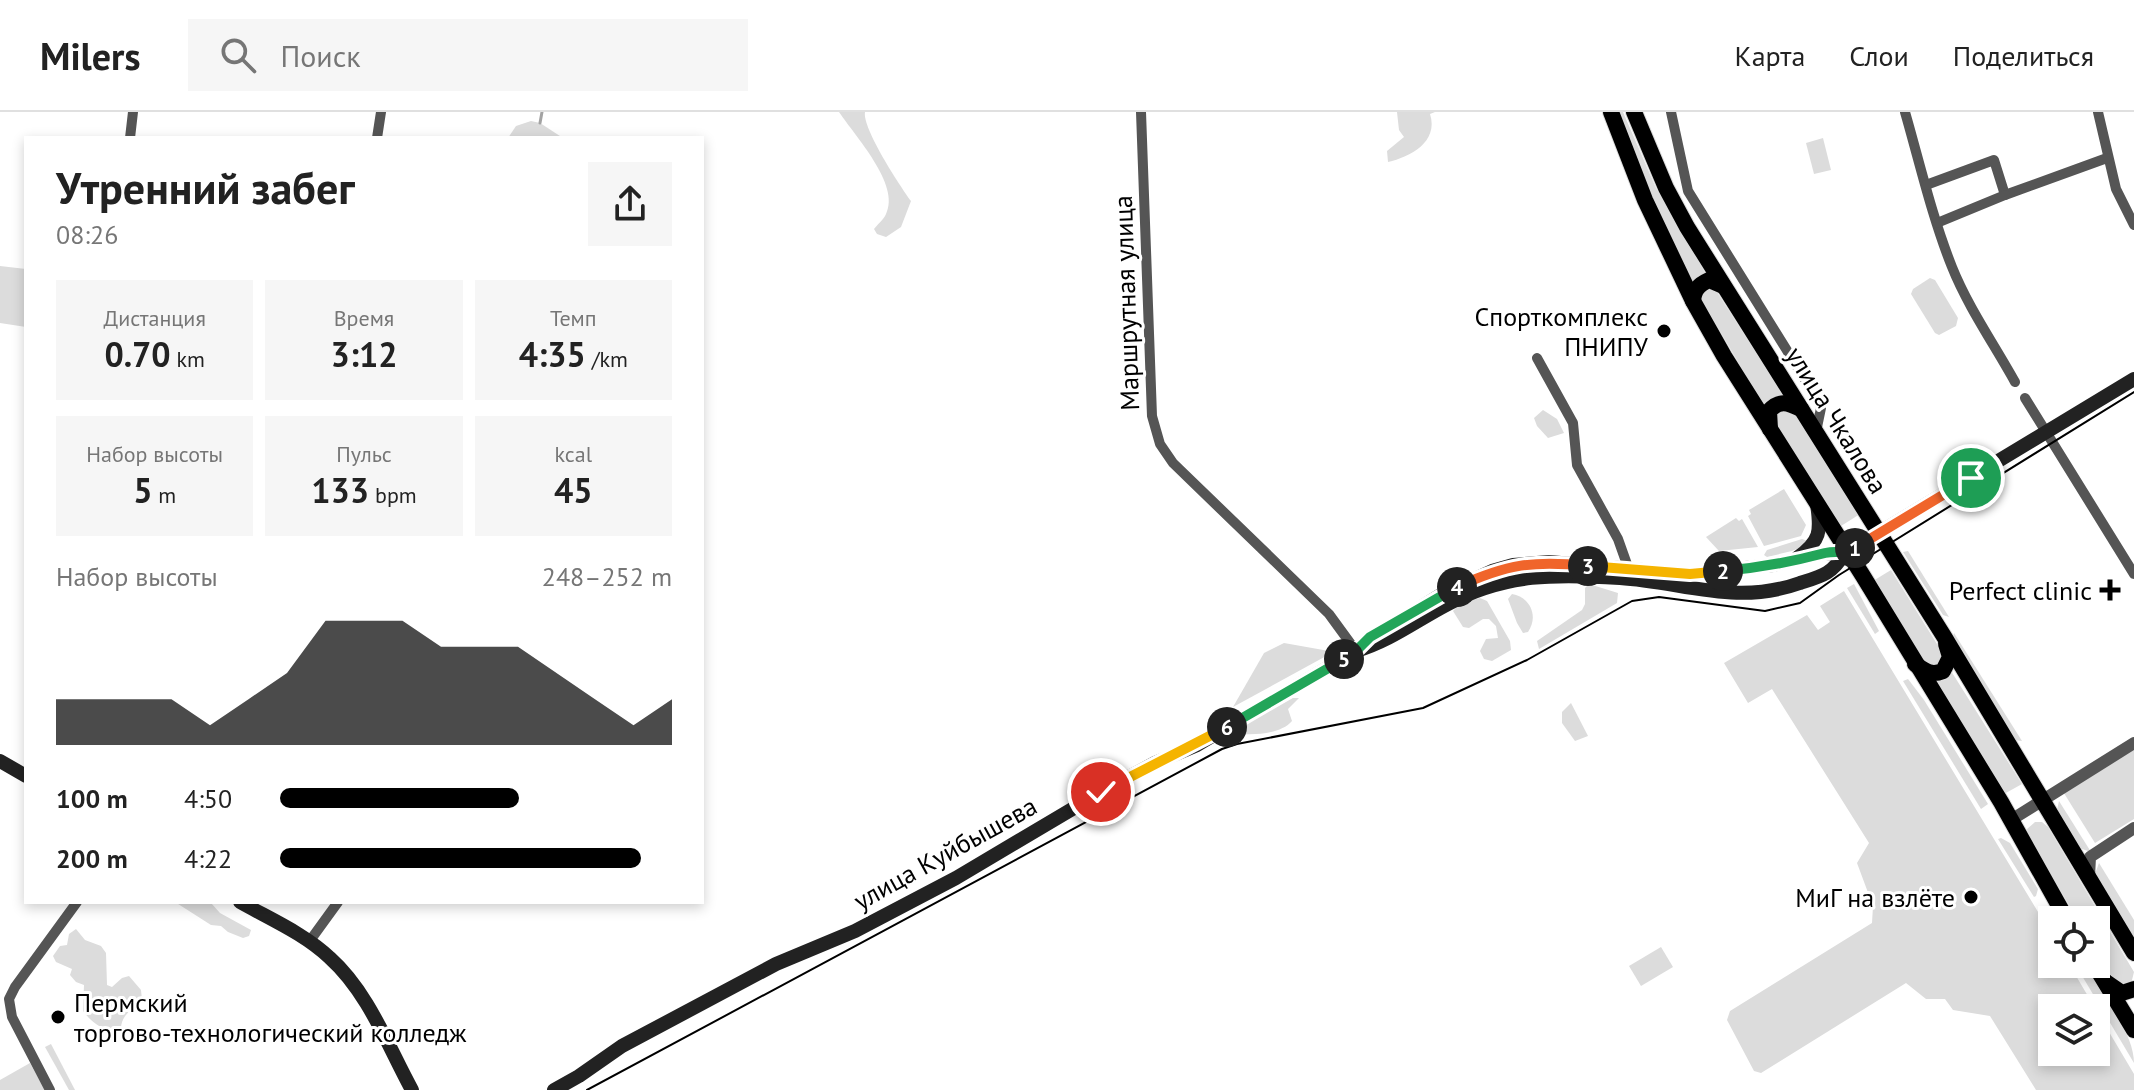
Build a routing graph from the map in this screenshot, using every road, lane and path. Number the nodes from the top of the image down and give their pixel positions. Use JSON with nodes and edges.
{"nodes":[{"id":1,"x":133,"y":112,"type":"edge"},
{"id":2,"x":381,"y":112,"type":"edge"},
{"id":3,"x":1141,"y":112,"type":"edge"},
{"id":4,"x":1611,"y":112,"type":"edge"},
{"id":5,"x":1634,"y":112,"type":"edge"},
{"id":6,"x":1671,"y":112,"type":"edge"},
{"id":7,"x":1905,"y":112,"type":"edge"},
{"id":8,"x":2098,"y":112,"type":"edge"},
{"id":9,"x":130,"y":136,"type":"edge"},
{"id":10,"x":377,"y":136,"type":"edge"},
{"id":11,"x":2107,"y":158,"type":"junction"},
{"id":12,"x":1926,"y":185,"type":"junction"},
{"id":13,"x":1666,"y":188,"type":"junction"},
{"id":14,"x":2020,"y":190,"type":"junction"},
{"id":15,"x":1688,"y":191,"type":"junction"},
{"id":16,"x":2005,"y":195,"type":"junction"},
{"id":17,"x":2025,"y":202,"type":"dead end"},
{"id":18,"x":1937,"y":223,"type":"junction"},
{"id":19,"x":2134,"y":225,"type":"edge"},
{"id":20,"x":1723,"y":286,"type":"junction"},
{"id":21,"x":1693,"y":301,"type":"junction"},
{"id":22,"x":1537,"y":358,"type":"dead end"},
{"id":23,"x":2134,"y":379,"type":"edge"},
{"id":24,"x":2015,"y":382,"type":"dead end"},
{"id":25,"x":2025,"y":398,"type":"dead end"},
{"id":26,"x":1803,"y":410,"type":"junction"},
{"id":27,"x":1770,"y":429,"type":"junction"},
{"id":28,"x":1816,"y":432,"type":"junction"},
{"id":29,"x":2047,"y":432,"type":"junction"},
{"id":30,"x":1817,"y":503,"type":"junction"},
{"id":31,"x":1880,"y":534,"type":"junction"},
{"id":32,"x":1846,"y":553,"type":"junction"},
{"id":33,"x":1790,"y":562,"type":"junction"},
{"id":34,"x":1629,"y":570,"type":"junction"},
{"id":35,"x":2134,"y":574,"type":"edge"},
{"id":36,"x":1945,"y":638,"type":"junction"},
{"id":37,"x":1356,"y":651,"type":"junction"},
{"id":38,"x":1914,"y":663,"type":"junction"},
{"id":39,"x":2134,"y":743,"type":"edge"},
{"id":40,"x":0,"y":761,"type":"edge"},
{"id":41,"x":24,"y":775,"type":"edge"},
{"id":42,"x":2042,"y":801,"type":"junction"},
{"id":43,"x":2011,"y":820,"type":"junction"},
{"id":44,"x":2134,"y":828,"type":"edge"},
{"id":45,"x":2090,"y":880,"type":"junction"},
{"id":46,"x":76,"y":904,"type":"edge"},
{"id":47,"x":243,"y":904,"type":"edge"},
{"id":48,"x":337,"y":904,"type":"edge"},
{"id":49,"x":2059,"y":906,"type":"edge"},
{"id":50,"x":309,"y":942,"type":"junction"},
{"id":51,"x":2134,"y":953,"type":"edge"},
{"id":52,"x":2102,"y":978,"type":"edge"},
{"id":53,"x":2104,"y":982,"type":"junction"},
{"id":54,"x":2134,"y":989,"type":"edge"},
{"id":55,"x":2134,"y":1030,"type":"edge"},
{"id":56,"x":50,"y":1090,"type":"edge"},
{"id":57,"x":412,"y":1090,"type":"edge"},
{"id":58,"x":554,"y":1090,"type":"edge"}],
"edges":[{"from":1,"to":9,"type":"street"},
{"from":2,"to":10,"type":"street"},
{"from":3,"to":37,"type":"street","name":"Маршрутная улица"},
{"from":4,"to":21,"type":"main road"},
{"from":5,"to":13,"type":"main road","name":"улица Чкалова"},
{"from":6,"to":15,"type":"street"},
{"from":7,"to":12,"type":"street"},
{"from":8,"to":11,"type":"street"},
{"from":11,"to":14,"type":"street"},
{"from":11,"to":19,"type":"street"},
{"from":12,"to":16,"type":"street"},
{"from":12,"to":18,"type":"street"},
{"from":13,"to":15,"type":"street"},
{"from":13,"to":20,"type":"main road","name":"улица Чкалова"},
{"from":14,"to":16,"type":"street"},
{"from":14,"to":17,"type":"street"},
{"from":15,"to":28,"type":"street"},
{"from":16,"to":18,"type":"street"},
{"from":18,"to":24,"type":"street"},
{"from":20,"to":21,"type":"main road"},
{"from":20,"to":26,"type":"main road","name":"улица Чкалова"},
{"from":21,"to":27,"type":"main road"},
{"from":22,"to":34,"type":"street"},
{"from":23,"to":29,"type":"main road","name":"улица Куйбышева"},
{"from":25,"to":29,"type":"street"},
{"from":26,"to":27,"type":"main road"},
{"from":26,"to":28,"type":"main road","name":"улица Чкалова"},
{"from":27,"to":30,"type":"main road"},
{"from":28,"to":31,"type":"main road","name":"улица Чкалова"},
{"from":29,"to":31,"type":"main road","name":"улица Куйбышева"},
{"from":29,"to":35,"type":"street"},
{"from":30,"to":32,"type":"main road"},
{"from":30,"to":33,"type":"main road"},
{"from":31,"to":32,"type":"main road","name":"улица Куйбышева"},
{"from":31,"to":36,"type":"main road","name":"улица Чкалова"},
{"from":32,"to":33,"type":"main road","name":"улица Куйбышева"},
{"from":32,"to":37,"type":"main road","name":"улица Куйбышева"},
{"from":32,"to":38,"type":"main road"},
{"from":33,"to":34,"type":"main road","name":"улица Куйбышева"},
{"from":34,"to":37,"type":"main road","name":"улица Куйбышева"},
{"from":36,"to":38,"type":"main road"},
{"from":36,"to":42,"type":"main road","name":"улица Чкалова"},
{"from":37,"to":58,"type":"main road","name":"улица Куйбышева"},
{"from":38,"to":43,"type":"main road"},
{"from":39,"to":42,"type":"street"},
{"from":40,"to":41,"type":"main road"},
{"from":42,"to":43,"type":"street"},
{"from":42,"to":45,"type":"main road","name":"улица Чкалова"},
{"from":43,"to":49,"type":"main road"},
{"from":44,"to":45,"type":"street"},
{"from":45,"to":51,"type":"main road","name":"улица Чкалова"},
{"from":46,"to":56,"type":"street"},
{"from":47,"to":50,"type":"main road"},
{"from":48,"to":50,"type":"street"},
{"from":50,"to":57,"type":"main road"},
{"from":52,"to":53,"type":"main road"},
{"from":53,"to":54,"type":"main road"},
{"from":53,"to":55,"type":"main road"}]}
